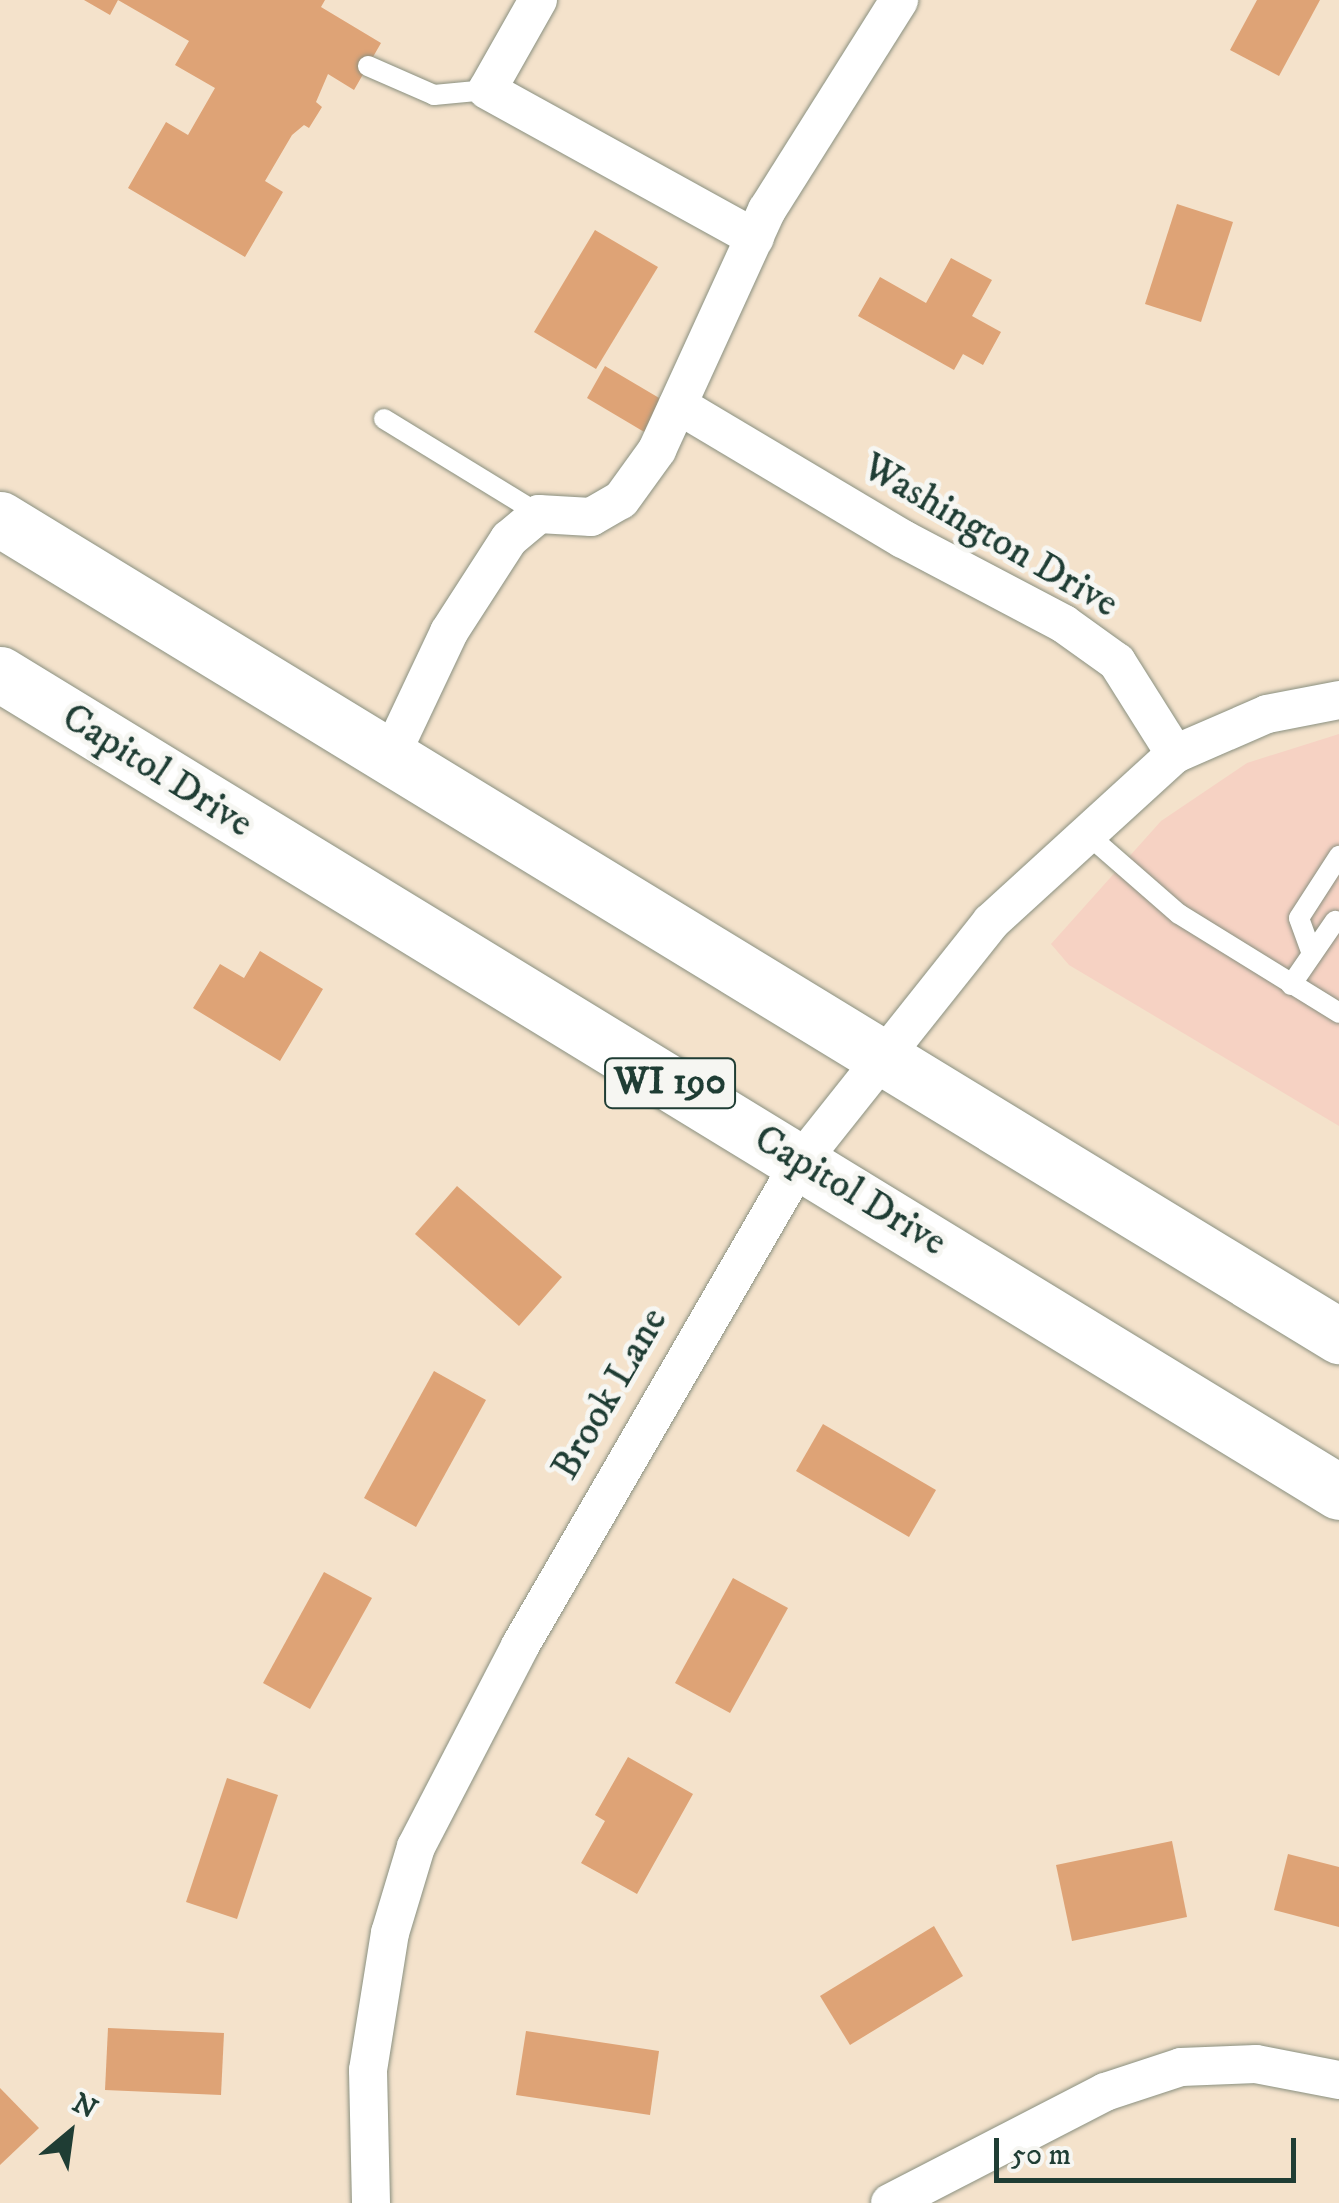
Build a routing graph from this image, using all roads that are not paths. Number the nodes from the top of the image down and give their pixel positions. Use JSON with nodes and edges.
{"nodes":[{"id":1,"x":538,"y":0,"type":"edge"},
{"id":2,"x":899,"y":0,"type":"edge"},
{"id":3,"x":368,"y":66,"type":"dead end"},
{"id":4,"x":487,"y":90,"type":"junction"},
{"id":5,"x":755,"y":238,"type":"junction"},
{"id":6,"x":678,"y":405,"type":"junction"},
{"id":7,"x":384,"y":419,"type":"dead end"},
{"id":8,"x":539,"y":514,"type":"junction"},
{"id":9,"x":0,"y":519,"type":"edge"},
{"id":10,"x":0,"y":674,"type":"edge"},
{"id":11,"x":1339,"y":700,"type":"edge"},
{"id":12,"x":1175,"y":754,"type":"junction"},
{"id":13,"x":390,"y":758,"type":"junction"},
{"id":14,"x":1086,"y":833,"type":"junction"},
{"id":15,"x":1339,"y":856,"type":"edge"},
{"id":16,"x":1335,"y":921,"type":"dead end"},
{"id":17,"x":1312,"y":954,"type":"junction"},
{"id":18,"x":1292,"y":986,"type":"junction"},
{"id":19,"x":1339,"y":1013,"type":"edge"},
{"id":20,"x":885,"y":1053,"type":"junction"},
{"id":21,"x":801,"y":1161,"type":"junction"},
{"id":22,"x":1339,"y":1336,"type":"edge"},
{"id":23,"x":1339,"y":1492,"type":"edge"},
{"id":24,"x":1339,"y":2080,"type":"edge"},
{"id":25,"x":371,"y":2203,"type":"edge"},
{"id":26,"x":890,"y":2203,"type":"edge"}],
"edges":[{"from":1,"to":4,"type":"street"},
{"from":2,"to":5,"type":"street"},
{"from":3,"to":4,"type":"lane"},
{"from":4,"to":5,"type":"street"},
{"from":5,"to":6,"type":"street"},
{"from":6,"to":8,"type":"street"},
{"from":6,"to":12,"type":"street","name":"Washington Drive"},
{"from":7,"to":8,"type":"lane"},
{"from":8,"to":13,"type":"street"},
{"from":9,"to":13,"type":"main road"},
{"from":10,"to":21,"type":"main road","name":"Capitol Drive","number":"WI 190"},
{"from":11,"to":12,"type":"street"},
{"from":12,"to":14,"type":"street","name":"Brook Lane"},
{"from":13,"to":20,"type":"main road"},
{"from":14,"to":18,"type":"lane"},
{"from":14,"to":20,"type":"street","name":"Brook Lane"},
{"from":15,"to":17,"type":"lane"},
{"from":16,"to":17,"type":"lane"},
{"from":17,"to":18,"type":"lane"},
{"from":18,"to":19,"type":"lane"},
{"from":20,"to":21,"type":"street","name":"Brook Lane"},
{"from":20,"to":22,"type":"main road"},
{"from":21,"to":23,"type":"main road","name":"Capitol Drive","number":"WI 190"},
{"from":21,"to":25,"type":"street","name":"Brook Lane"},
{"from":24,"to":26,"type":"street"}]}
